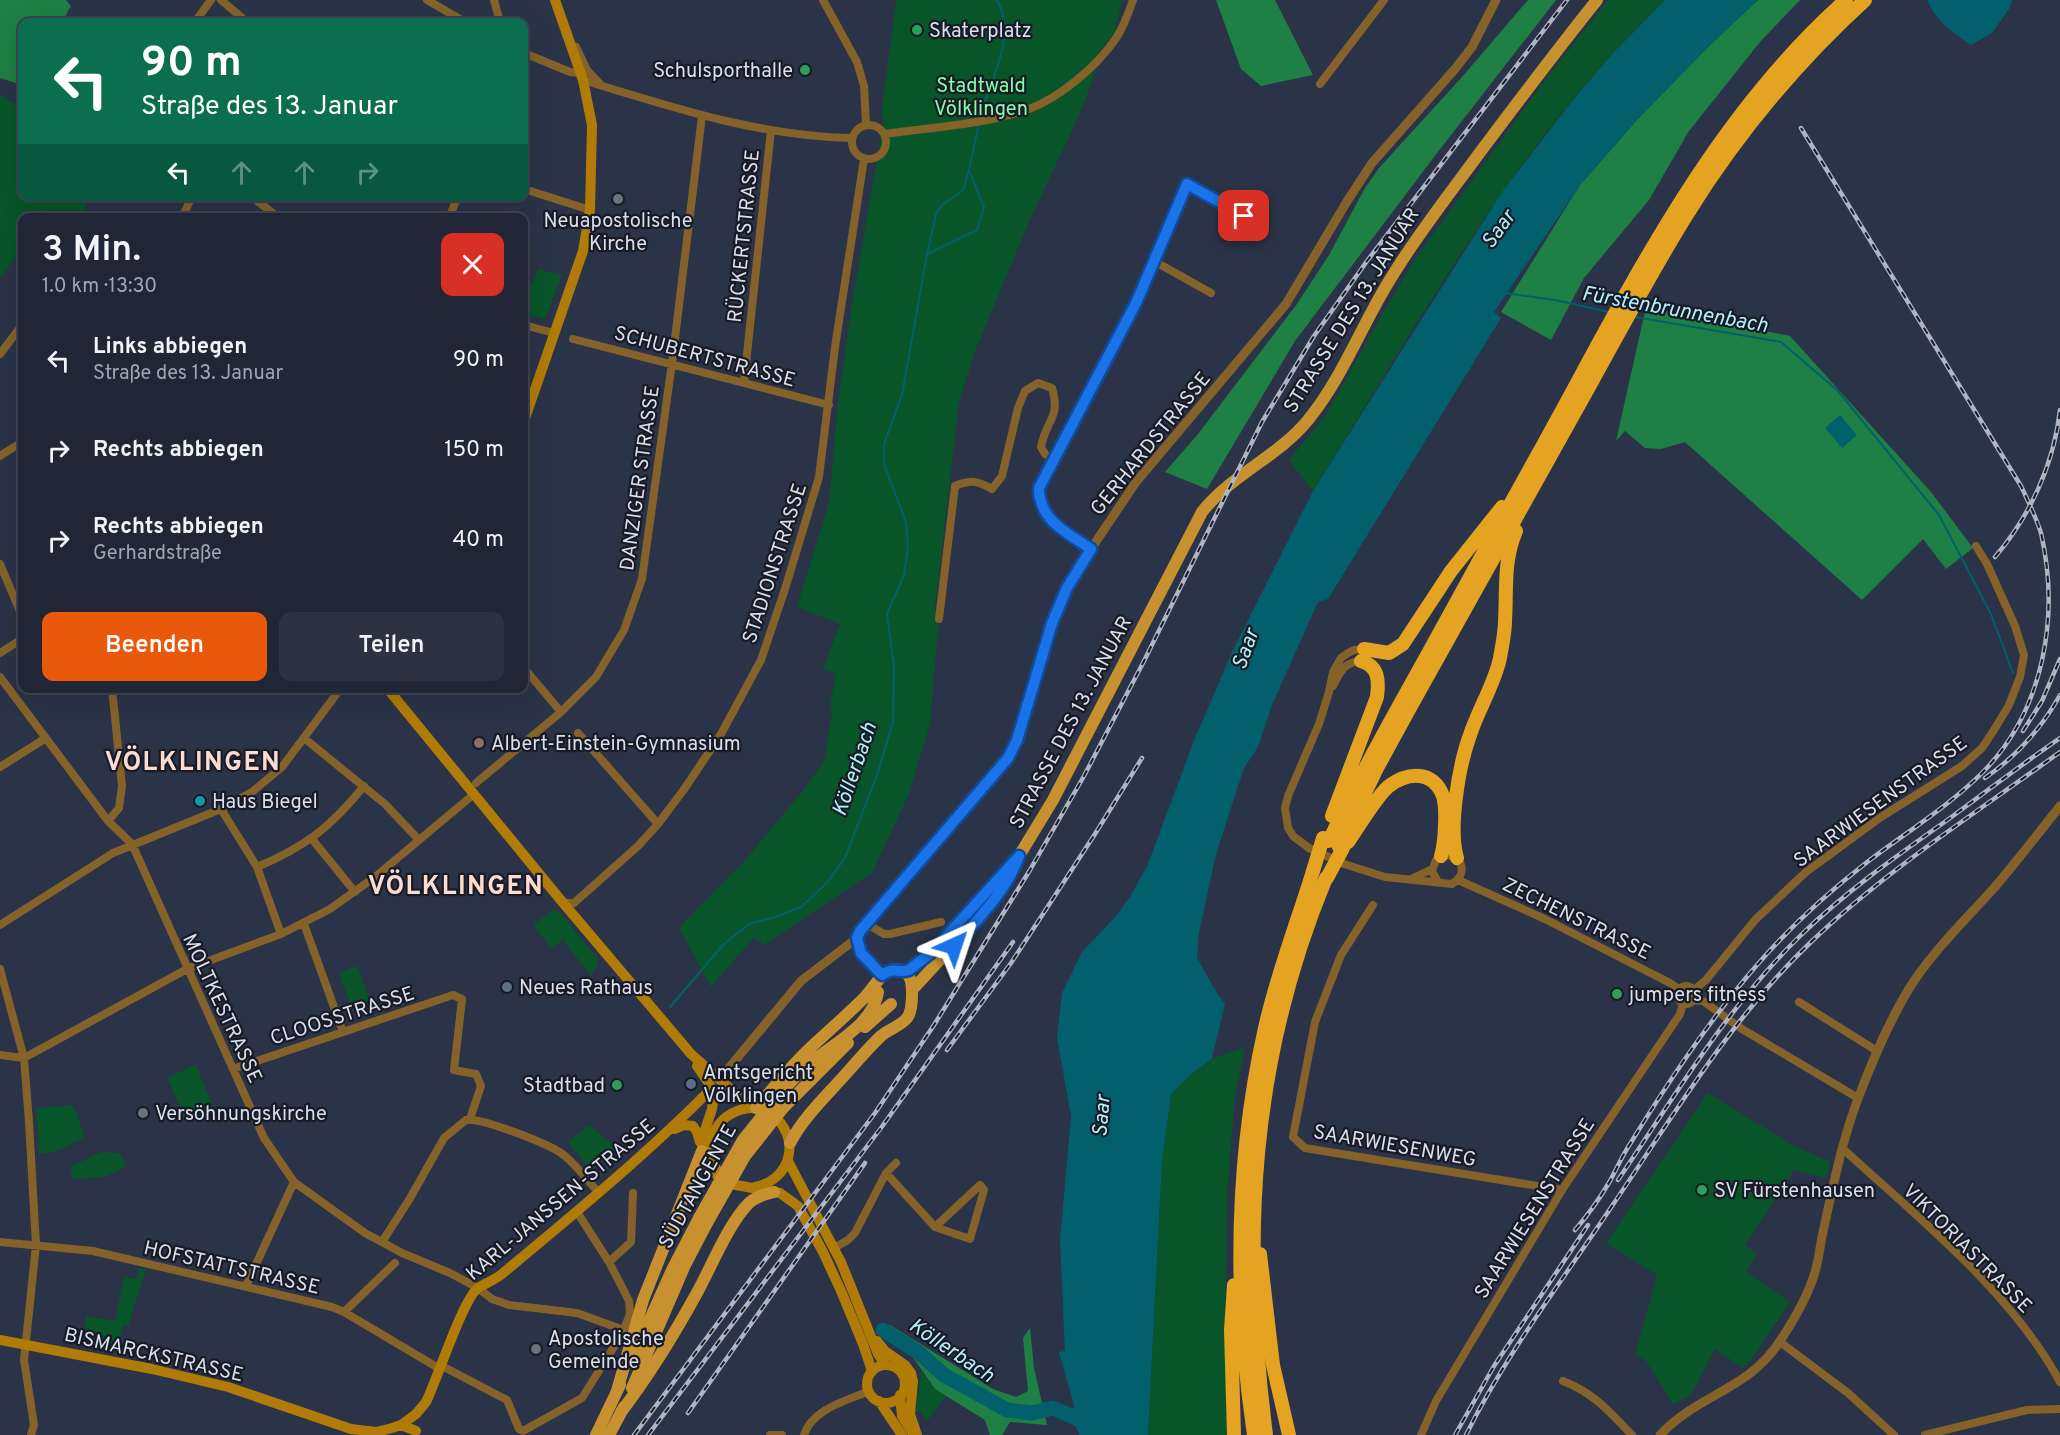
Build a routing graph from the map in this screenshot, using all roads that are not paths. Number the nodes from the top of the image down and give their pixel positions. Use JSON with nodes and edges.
{"nodes":[{"id":1,"x":211,"y":0,"type":"edge"},
{"id":2,"x":221,"y":0,"type":"edge"},
{"id":3,"x":428,"y":0,"type":"edge"},
{"id":4,"x":494,"y":0,"type":"edge"},
{"id":5,"x":555,"y":0,"type":"edge"},
{"id":6,"x":823,"y":0,"type":"edge"},
{"id":7,"x":1134,"y":0,"type":"edge"},
{"id":8,"x":1384,"y":0,"type":"edge"},
{"id":9,"x":1496,"y":0,"type":"edge"},
{"id":10,"x":1597,"y":0,"type":"edge"},
{"id":11,"x":1846,"y":0,"type":"edge"},
{"id":12,"x":1865,"y":0,"type":"edge"},
{"id":13,"x":198,"y":18,"type":"edge"},
{"id":14,"x":242,"y":18,"type":"edge"},
{"id":15,"x":458,"y":18,"type":"edge"},
{"id":16,"x":499,"y":18,"type":"edge"},
{"id":17,"x":565,"y":24,"type":"junction"},
{"id":18,"x":528,"y":55,"type":"edge"},
{"id":19,"x":582,"y":76,"type":"junction"},
{"id":20,"x":1320,"y":84,"type":"dead end"},
{"id":21,"x":601,"y":85,"type":"junction"},
{"id":22,"x":702,"y":116,"type":"junction"},
{"id":23,"x":866,"y":124,"type":"junction"},
{"id":24,"x":771,"y":130,"type":"junction"},
{"id":25,"x":885,"y":134,"type":"junction"},
{"id":26,"x":851,"y":138,"type":"junction"},
{"id":27,"x":864,"y":159,"type":"junction"},
{"id":28,"x":528,"y":190,"type":"edge"},
{"id":29,"x":257,"y":201,"type":"edge"},
{"id":30,"x":590,"y":210,"type":"junction"},
{"id":31,"x":273,"y":213,"type":"edge"},
{"id":32,"x":1263,"y":227,"type":"dead end"},
{"id":33,"x":1154,"y":261,"type":"junction"},
{"id":34,"x":1211,"y":293,"type":"dead end"},
{"id":35,"x":1628,"y":304,"type":"junction"},
{"id":36,"x":528,"y":326,"type":"edge"},
{"id":37,"x":18,"y":330,"type":"edge"},
{"id":38,"x":554,"y":333,"type":"junction"},
{"id":39,"x":573,"y":339,"type":"dead end"},
{"id":40,"x":0,"y":354,"type":"edge"},
{"id":41,"x":672,"y":363,"type":"junction"},
{"id":42,"x":744,"y":382,"type":"junction"},
{"id":43,"x":829,"y":405,"type":"junction"},
{"id":44,"x":528,"y":409,"type":"edge"},
{"id":45,"x":18,"y":445,"type":"edge"},
{"id":46,"x":0,"y":456,"type":"edge"},
{"id":47,"x":1054,"y":459,"type":"junction"},
{"id":48,"x":1529,"y":482,"type":"junction"},
{"id":49,"x":1976,"y":546,"type":"dead end"},
{"id":50,"x":1091,"y":549,"type":"junction"},
{"id":51,"x":0,"y":564,"type":"edge"},
{"id":52,"x":18,"y":607,"type":"edge"},
{"id":53,"x":939,"y":619,"type":"dead end"},
{"id":54,"x":18,"y":642,"type":"edge"},
{"id":55,"x":0,"y":653,"type":"edge"},
{"id":56,"x":1362,"y":655,"type":"junction"},
{"id":57,"x":528,"y":673,"type":"edge"},
{"id":58,"x":0,"y":677,"type":"edge"},
{"id":59,"x":1329,"y":692,"type":"junction"},
{"id":60,"x":113,"y":693,"type":"edge"},
{"id":61,"x":337,"y":693,"type":"edge"},
{"id":62,"x":391,"y":693,"type":"edge"},
{"id":63,"x":561,"y":712,"type":"junction"},
{"id":64,"x":578,"y":733,"type":"dead end"},
{"id":65,"x":46,"y":738,"type":"junction"},
{"id":66,"x":304,"y":738,"type":"junction"},
{"id":67,"x":0,"y":767,"type":"edge"},
{"id":68,"x":476,"y":783,"type":"dead end"},
{"id":69,"x":364,"y":786,"type":"junction"},
{"id":70,"x":474,"y":794,"type":"junction"},
{"id":71,"x":2060,"y":806,"type":"edge"},
{"id":72,"x":220,"y":809,"type":"junction"},
{"id":73,"x":108,"y":821,"type":"junction"},
{"id":74,"x":658,"y":824,"type":"junction"},
{"id":75,"x":312,"y":839,"type":"junction"},
{"id":76,"x":419,"y":840,"type":"junction"},
{"id":77,"x":132,"y":844,"type":"junction"},
{"id":78,"x":1333,"y":844,"type":"junction"},
{"id":79,"x":1019,"y":856,"type":"junction"},
{"id":80,"x":1441,"y":856,"type":"junction"},
{"id":81,"x":1457,"y":858,"type":"junction"},
{"id":82,"x":257,"y":867,"type":"junction"},
{"id":83,"x":1432,"y":868,"type":"junction"},
{"id":84,"x":1320,"y":875,"type":"junction"},
{"id":85,"x":1411,"y":879,"type":"junction"},
{"id":86,"x":1458,"y":880,"type":"junction"},
{"id":87,"x":1438,"y":882,"type":"junction"},
{"id":88,"x":355,"y":892,"type":"junction"},
{"id":89,"x":564,"y":903,"type":"junction"},
{"id":90,"x":1373,"y":905,"type":"dead end"},
{"id":91,"x":941,"y":922,"type":"dead end"},
{"id":92,"x":304,"y":924,"type":"junction"},
{"id":93,"x":867,"y":924,"type":"junction"},
{"id":94,"x":0,"y":925,"type":"edge"},
{"id":95,"x":281,"y":934,"type":"junction"},
{"id":96,"x":857,"y":938,"type":"junction"},
{"id":97,"x":841,"y":949,"type":"joint"},
{"id":98,"x":0,"y":969,"type":"edge"},
{"id":99,"x":187,"y":969,"type":"junction"},
{"id":100,"x":904,"y":972,"type":"junction"},
{"id":101,"x":879,"y":983,"type":"junction"},
{"id":102,"x":1679,"y":989,"type":"junction"},
{"id":103,"x":1694,"y":990,"type":"junction"},
{"id":104,"x":912,"y":992,"type":"junction"},
{"id":105,"x":1693,"y":1000,"type":"junction"},
{"id":106,"x":1799,"y":1002,"type":"dead end"},
{"id":107,"x":891,"y":1004,"type":"junction"},
{"id":108,"x":1683,"y":1004,"type":"junction"},
{"id":109,"x":343,"y":1032,"type":"junction"},
{"id":110,"x":1877,"y":1051,"type":"junction"},
{"id":111,"x":0,"y":1054,"type":"edge"},
{"id":112,"x":24,"y":1058,"type":"junction"},
{"id":113,"x":233,"y":1069,"type":"junction"},
{"id":114,"x":716,"y":1084,"type":"junction"},
{"id":115,"x":1858,"y":1098,"type":"junction"},
{"id":116,"x":778,"y":1104,"type":"junction"},
{"id":117,"x":754,"y":1108,"type":"junction"},
{"id":118,"x":470,"y":1119,"type":"junction"},
{"id":119,"x":668,"y":1132,"type":"junction"},
{"id":120,"x":790,"y":1143,"type":"junction"},
{"id":121,"x":1842,"y":1148,"type":"junction"},
{"id":122,"x":702,"y":1151,"type":"junction"},
{"id":123,"x":788,"y":1161,"type":"junction"},
{"id":124,"x":896,"y":1163,"type":"dead end"},
{"id":125,"x":886,"y":1173,"type":"junction"},
{"id":126,"x":725,"y":1179,"type":"junction"},
{"id":127,"x":1254,"y":1180,"type":"junction"},
{"id":128,"x":294,"y":1182,"type":"junction"},
{"id":129,"x":744,"y":1188,"type":"junction"},
{"id":130,"x":1562,"y":1190,"type":"junction"},
{"id":131,"x":774,"y":1192,"type":"junction"},
{"id":132,"x":599,"y":1193,"type":"junction"},
{"id":133,"x":633,"y":1193,"type":"dead end"},
{"id":134,"x":1241,"y":1209,"type":"junction"},
{"id":135,"x":577,"y":1212,"type":"junction"},
{"id":136,"x":703,"y":1221,"type":"junction"},
{"id":137,"x":935,"y":1227,"type":"junction"},
{"id":138,"x":0,"y":1242,"type":"edge"},
{"id":139,"x":382,"y":1242,"type":"junction"},
{"id":140,"x":36,"y":1245,"type":"junction"},
{"id":141,"x":834,"y":1248,"type":"junction"},
{"id":142,"x":609,"y":1262,"type":"junction"},
{"id":143,"x":395,"y":1263,"type":"dead end"},
{"id":144,"x":246,"y":1286,"type":"junction"},
{"id":145,"x":478,"y":1288,"type":"junction"},
{"id":146,"x":344,"y":1312,"type":"junction"},
{"id":147,"x":624,"y":1330,"type":"junction"},
{"id":148,"x":871,"y":1338,"type":"junction"},
{"id":149,"x":0,"y":1340,"type":"edge"},
{"id":150,"x":1780,"y":1342,"type":"junction"},
{"id":151,"x":25,"y":1344,"type":"junction"},
{"id":152,"x":886,"y":1365,"type":"junction"},
{"id":153,"x":441,"y":1368,"type":"junction"},
{"id":154,"x":872,"y":1371,"type":"junction"},
{"id":155,"x":1563,"y":1381,"type":"dead end"},
{"id":156,"x":2060,"y":1382,"type":"edge"},
{"id":157,"x":868,"y":1391,"type":"junction"},
{"id":158,"x":617,"y":1392,"type":"junction"},
{"id":159,"x":900,"y":1395,"type":"junction"},
{"id":160,"x":879,"y":1401,"type":"junction"},
{"id":161,"x":2060,"y":1409,"type":"edge"},
{"id":162,"x":621,"y":1412,"type":"junction"},
{"id":163,"x":416,"y":1414,"type":"junction"},
{"id":164,"x":401,"y":1425,"type":"junction"},
{"id":165,"x":418,"y":1433,"type":"edge"},
{"id":166,"x":31,"y":1435,"type":"edge"},
{"id":167,"x":596,"y":1435,"type":"edge"},
{"id":168,"x":609,"y":1435,"type":"edge"},
{"id":169,"x":770,"y":1435,"type":"edge"},
{"id":170,"x":782,"y":1435,"type":"edge"},
{"id":171,"x":804,"y":1435,"type":"edge"},
{"id":172,"x":902,"y":1435,"type":"edge"},
{"id":173,"x":916,"y":1435,"type":"edge"},
{"id":174,"x":1234,"y":1435,"type":"edge"},
{"id":175,"x":1254,"y":1435,"type":"edge"},
{"id":176,"x":1266,"y":1435,"type":"edge"},
{"id":177,"x":1289,"y":1435,"type":"edge"},
{"id":178,"x":1421,"y":1435,"type":"edge"},
{"id":179,"x":1632,"y":1435,"type":"edge"},
{"id":180,"x":1660,"y":1435,"type":"edge"},
{"id":181,"x":1894,"y":1435,"type":"edge"},
{"id":182,"x":1924,"y":1435,"type":"edge"}],
"edges":[{"from":1,"to":13,"type":"street"},
{"from":2,"to":14,"type":"street"},
{"from":3,"to":15,"type":"street"},
{"from":4,"to":16,"type":"street"},
{"from":5,"to":17,"type":"main road"},
{"from":6,"to":23,"type":"street"},
{"from":7,"to":25,"type":"street"},
{"from":8,"to":20,"type":"street"},
{"from":9,"to":50,"type":"street","name":"GERHARDSTRASSE"},
{"from":10,"to":79,"type":"main road","name":"STRASSE DES 13. JANUAR"},
{"from":11,"to":35,"type":"highway"},
{"from":12,"to":35,"type":"highway"},
{"from":17,"to":19,"type":"main road"},
{"from":17,"to":21,"type":"street"},
{"from":18,"to":19,"type":"street"},
{"from":19,"to":21,"type":"street"},
{"from":19,"to":30,"type":"main road"},
{"from":21,"to":22,"type":"street"},
{"from":22,"to":24,"type":"street"},
{"from":22,"to":41,"type":"street","name":"DANZIGER STRASSE"},
{"from":23,"to":25,"type":"street"},
{"from":23,"to":26,"type":"street"},
{"from":24,"to":26,"type":"street"},
{"from":24,"to":42,"type":"street","name":"RÜCKERTSTRASSE"},
{"from":25,"to":27,"type":"street"},
{"from":26,"to":27,"type":"street"},
{"from":27,"to":43,"type":"street","name":"STADIONSTRASSE"},
{"from":28,"to":30,"type":"street"},
{"from":29,"to":31,"type":"street"},
{"from":30,"to":38,"type":"main road"},
{"from":32,"to":33,"type":"street"},
{"from":33,"to":34,"type":"street"},
{"from":33,"to":47,"type":"street"},
{"from":35,"to":48,"type":"highway"},
{"from":36,"to":38,"type":"street"},
{"from":37,"to":40,"type":"street"},
{"from":38,"to":44,"type":"main road"},
{"from":39,"to":41,"type":"street","name":"SCHUBERTSTRASSE"},
{"from":41,"to":42,"type":"street","name":"SCHUBERTSTRASSE"},
{"from":41,"to":63,"type":"street","name":"DANZIGER STRASSE"},
{"from":42,"to":43,"type":"street","name":"SCHUBERTSTRASSE"},
{"from":43,"to":74,"type":"street","name":"STADIONSTRASSE"},
{"from":45,"to":46,"type":"street"},
{"from":47,"to":50,"type":"street"},
{"from":47,"to":53,"type":"street"},
{"from":48,"to":56,"type":"highway"},
{"from":48,"to":78,"type":"highway"},
{"from":48,"to":81,"type":"highway"},
{"from":49,"to":103,"type":"street","name":"SAARWIESENSTRASSE"},
{"from":50,"to":93,"type":"street","name":"GERHARDSTRASSE"},
{"from":51,"to":52,"type":"street"},
{"from":54,"to":55,"type":"street"},
{"from":56,"to":59,"type":"street"},
{"from":56,"to":59,"type":"street"},
{"from":56,"to":78,"type":"highway"},
{"from":57,"to":63,"type":"street"},
{"from":58,"to":65,"type":"street"},
{"from":59,"to":85,"type":"street"},
{"from":60,"to":73,"type":"street"},
{"from":61,"to":66,"type":"street"},
{"from":62,"to":70,"type":"main road"},
{"from":63,"to":68,"type":"street","name":"DANZIGER STRASSE"},
{"from":64,"to":74,"type":"street"},
{"from":65,"to":67,"type":"street"},
{"from":65,"to":73,"type":"street"},
{"from":66,"to":69,"type":"street"},
{"from":66,"to":72,"type":"street"},
{"from":69,"to":75,"type":"street"},
{"from":69,"to":76,"type":"street"},
{"from":70,"to":76,"type":"street"},
{"from":70,"to":89,"type":"main road"},
{"from":71,"to":110,"type":"street"},
{"from":72,"to":77,"type":"street"},
{"from":72,"to":82,"type":"street"},
{"from":73,"to":77,"type":"street"},
{"from":74,"to":89,"type":"street","name":"STADIONSTRASSE"},
{"from":75,"to":82,"type":"street"},
{"from":75,"to":88,"type":"street"},
{"from":76,"to":88,"type":"street"},
{"from":77,"to":94,"type":"street"},
{"from":77,"to":99,"type":"street","name":"MOLTKESTRASSE"},
{"from":78,"to":80,"type":"highway"},
{"from":78,"to":84,"type":"highway","bridge":true},
{"from":79,"to":100,"type":"main road","name":"STRASSE DES 13. JANUAR"},
{"from":79,"to":104,"type":"main road","name":"STRASSE DES 13. JANUAR"},
{"from":80,"to":81,"type":"street"},
{"from":80,"to":83,"type":"street"},
{"from":81,"to":86,"type":"street"},
{"from":82,"to":95,"type":"street"},
{"from":83,"to":85,"type":"street"},
{"from":83,"to":87,"type":"street"},
{"from":84,"to":127,"type":"highway"},
{"from":84,"to":134,"type":"highway"},
{"from":85,"to":87,"type":"street"},
{"from":86,"to":87,"type":"street"},
{"from":86,"to":102,"type":"street","name":"ZECHENSTRASSE"},
{"from":88,"to":92,"type":"street"},
{"from":89,"to":114,"type":"main road"},
{"from":90,"to":130,"type":"street","name":"SAARWIESENWEG"},
{"from":91,"to":93,"type":"street"},
{"from":92,"to":95,"type":"street"},
{"from":92,"to":109,"type":"street"},
{"from":93,"to":96,"type":"street","name":"GERHARDSTRASSE"},
{"from":95,"to":99,"type":"street"},
{"from":96,"to":97,"type":"street","name":"GERHARDSTRASSE"},
{"from":96,"to":101,"type":"street"},
{"from":97,"to":114,"type":"street","name":"KARL-JANSSEN-STRASSE"},
{"from":98,"to":112,"type":"street"},
{"from":99,"to":112,"type":"street"},
{"from":99,"to":113,"type":"street","name":"MOLTKESTRASSE"},
{"from":100,"to":101,"type":"main road"},
{"from":100,"to":104,"type":"main road"},
{"from":101,"to":107,"type":"main road"},
{"from":101,"to":116,"type":"main road","name":"SÜDTANGENTE"},
{"from":101,"to":117,"type":"main road"},
{"from":102,"to":103,"type":"street"},
{"from":102,"to":108,"type":"street"},
{"from":103,"to":105,"type":"street"},
{"from":104,"to":107,"type":"main road"},
{"from":104,"to":120,"type":"main road"},
{"from":105,"to":108,"type":"street"},
{"from":105,"to":115,"type":"street"},
{"from":106,"to":110,"type":"street"},
{"from":107,"to":116,"type":"main road","name":"SÜDTANGENTE"},
{"from":108,"to":130,"type":"street","name":"SAARWIESENSTRASSE"},
{"from":109,"to":113,"type":"street","name":"CLOOSSTRASSE"},
{"from":109,"to":118,"type":"street","name":"CLOOSSTRASSE"},
{"from":110,"to":115,"type":"street"},
{"from":111,"to":112,"type":"street"},
{"from":112,"to":140,"type":"street"},
{"from":113,"to":128,"type":"street","name":"MOLTKESTRASSE"},
{"from":114,"to":117,"type":"main road"},
{"from":114,"to":119,"type":"main road","name":"KARL-JANSSEN-STRASSE"},
{"from":114,"to":122,"type":"main road"},
{"from":115,"to":121,"type":"street"},
{"from":116,"to":136,"type":"main road","name":"SÜDTANGENTE","bridge":true},
{"from":117,"to":120,"type":"main road"},
{"from":117,"to":126,"type":"main road"},
{"from":118,"to":132,"type":"street"},
{"from":118,"to":139,"type":"street"},
{"from":119,"to":122,"type":"main road"},
{"from":119,"to":132,"type":"main road","name":"KARL-JANSSEN-STRASSE"},
{"from":120,"to":123,"type":"main road"},
{"from":121,"to":150,"type":"street"},
{"from":121,"to":156,"type":"street","name":"VIKTORIASTRASSE"},
{"from":122,"to":126,"type":"main road"},
{"from":122,"to":158,"type":"main road"},
{"from":123,"to":129,"type":"main road"},
{"from":123,"to":141,"type":"main road"},
{"from":124,"to":125,"type":"street"},
{"from":125,"to":137,"type":"street"},
{"from":125,"to":141,"type":"street"},
{"from":126,"to":129,"type":"main road"},
{"from":127,"to":176,"type":"highway"},
{"from":127,"to":177,"type":"highway"},
{"from":128,"to":139,"type":"street","name":"MOLTKESTRASSE"},
{"from":128,"to":144,"type":"street"},
{"from":129,"to":131,"type":"main road"},
{"from":130,"to":178,"type":"street","name":"SAARWIESENSTRASSE"},
{"from":131,"to":154,"type":"main road"},
{"from":131,"to":162,"type":"main road"},
{"from":132,"to":135,"type":"main road","name":"KARL-JANSSEN-STRASSE"},
{"from":133,"to":142,"type":"street"},
{"from":134,"to":174,"type":"highway"},
{"from":134,"to":175,"type":"highway"},
{"from":135,"to":142,"type":"street"},
{"from":135,"to":145,"type":"main road","name":"KARL-JANSSEN-STRASSE"},
{"from":136,"to":158,"type":"main road","name":"SÜDTANGENTE"},
{"from":136,"to":162,"type":"main road","name":"SÜDTANGENTE"},
{"from":137,"to":137,"type":"street"},
{"from":138,"to":140,"type":"street","name":"HOFSTATTSTRASSE"},
{"from":139,"to":145,"type":"street","name":"MOLTKESTRASSE"},
{"from":140,"to":144,"type":"street","name":"HOFSTATTSTRASSE"},
{"from":140,"to":151,"type":"street"},
{"from":141,"to":148,"type":"main road"},
{"from":142,"to":147,"type":"street"},
{"from":143,"to":146,"type":"street"},
{"from":144,"to":146,"type":"street","name":"HOFSTATTSTRASSE"},
{"from":145,"to":147,"type":"street","name":"MOLTKESTRASSE"},
{"from":145,"to":153,"type":"main road","name":"KARL-JANSSEN-STRASSE"},
{"from":146,"to":153,"type":"street","name":"HOFSTATTSTRASSE"},
{"from":147,"to":153,"type":"street","name":"HOFSTATTSTRASSE"},
{"from":148,"to":152,"type":"main road"},
{"from":148,"to":173,"type":"main road"},
{"from":149,"to":151,"type":"main road","name":"BISMARCKSTRASSE"},
{"from":150,"to":180,"type":"street"},
{"from":150,"to":181,"type":"street"},
{"from":151,"to":164,"type":"main road","name":"BISMARCKSTRASSE"},
{"from":151,"to":166,"type":"street"},
{"from":152,"to":154,"type":"main road"},
{"from":152,"to":159,"type":"main road"},
{"from":153,"to":163,"type":"main road","name":"KARL-JANSSEN-STRASSE"},
{"from":154,"to":157,"type":"main road"},
{"from":155,"to":179,"type":"street"},
{"from":157,"to":160,"type":"main road"},
{"from":157,"to":171,"type":"street"},
{"from":158,"to":167,"type":"main road","name":"SÜDTANGENTE"},
{"from":159,"to":160,"type":"main road"},
{"from":159,"to":173,"type":"main road"},
{"from":160,"to":172,"type":"main road"},
{"from":161,"to":182,"type":"street"},
{"from":162,"to":168,"type":"main road","name":"SÜDTANGENTE"},
{"from":163,"to":164,"type":"main road","name":"KARL-JANSSEN-STRASSE"},
{"from":163,"to":165,"type":"street"},
{"from":164,"to":165,"type":"main road"},
{"from":169,"to":170,"type":"street"}]}
